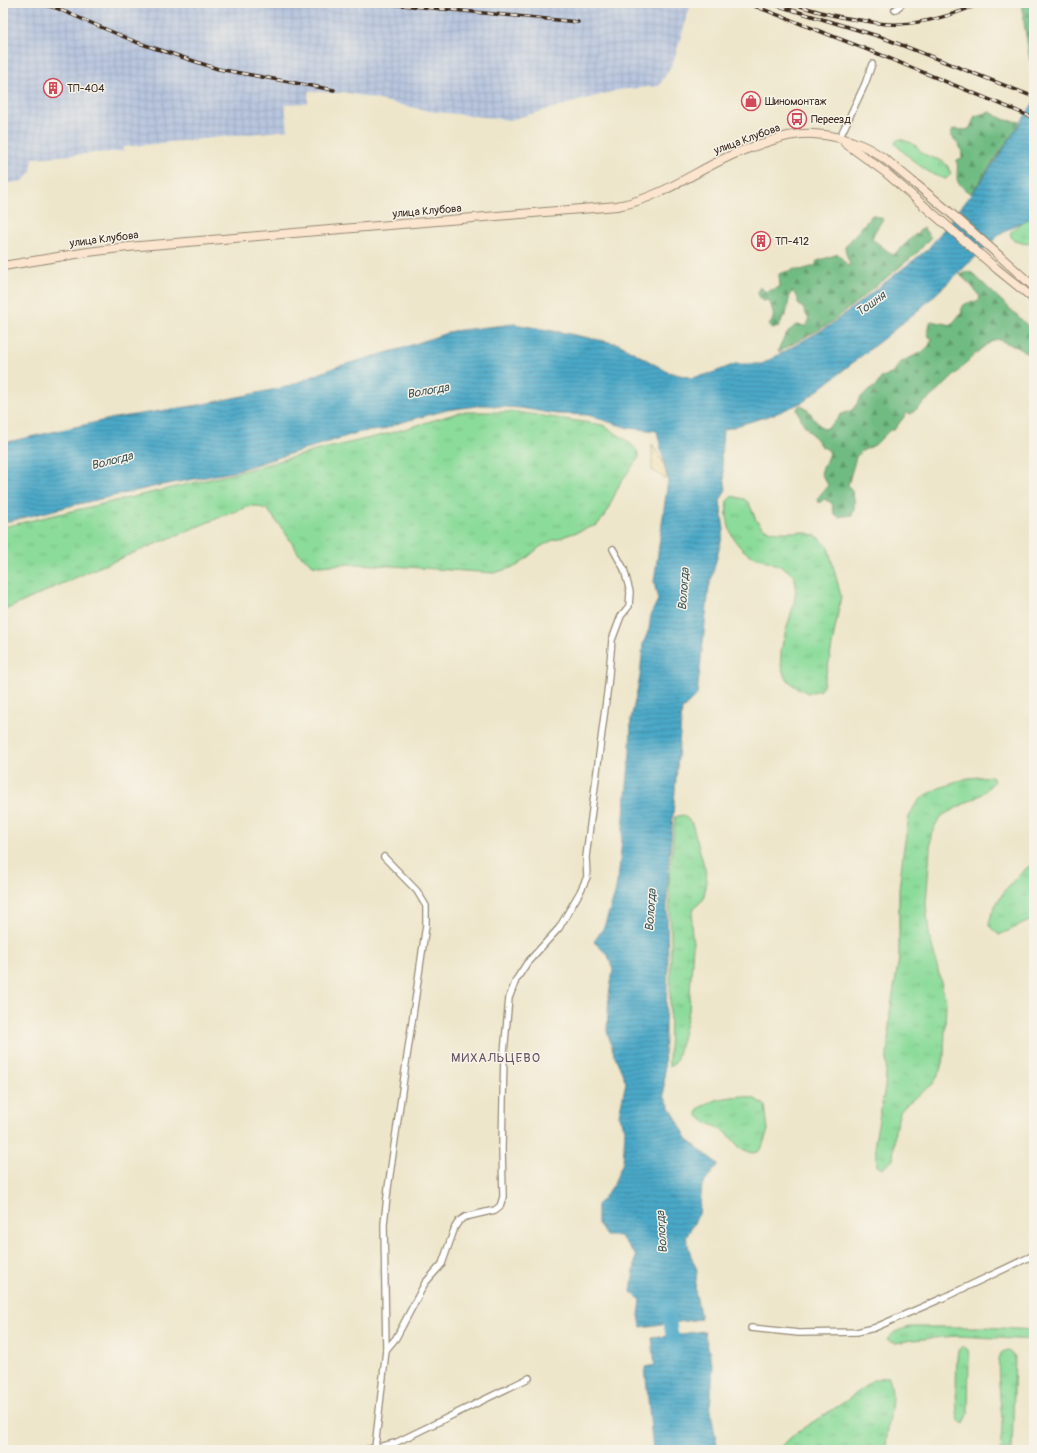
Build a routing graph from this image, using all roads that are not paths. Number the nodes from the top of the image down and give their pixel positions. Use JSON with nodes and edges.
{"nodes":[{"id":1,"x":903,"y":3,"type":"edge"},
{"id":2,"x":895,"y":10,"type":"dead end"},
{"id":3,"x":872,"y":64,"type":"dead end"},
{"id":4,"x":839,"y":139,"type":"junction"},
{"id":5,"x":3,"y":266,"type":"edge"},
{"id":6,"x":1034,"y":287,"type":"edge"},
{"id":7,"x":1034,"y":299,"type":"edge"},
{"id":8,"x":613,"y":549,"type":"dead end"},
{"id":9,"x":384,"y":857,"type":"dead end"},
{"id":10,"x":1034,"y":1255,"type":"edge"},
{"id":11,"x":751,"y":1328,"type":"dead end"},
{"id":12,"x":386,"y":1350,"type":"junction"},
{"id":13,"x":529,"y":1378,"type":"dead end"},
{"id":14,"x":375,"y":1448,"type":"junction"},
{"id":15,"x":365,"y":1450,"type":"edge"}],
"edges":[{"from":1,"to":2,"type":"street"},
{"from":3,"to":4,"type":"street"},
{"from":4,"to":5,"type":"main road","name":"улица Клубова"},
{"from":4,"to":6,"type":"main road","name":"улица Клубова"},
{"from":4,"to":7,"type":"main road"},
{"from":8,"to":12,"type":"street"},
{"from":9,"to":12,"type":"street"},
{"from":10,"to":11,"type":"street"},
{"from":12,"to":14,"type":"street"},
{"from":13,"to":14,"type":"street"},
{"from":14,"to":15,"type":"street"}]}
